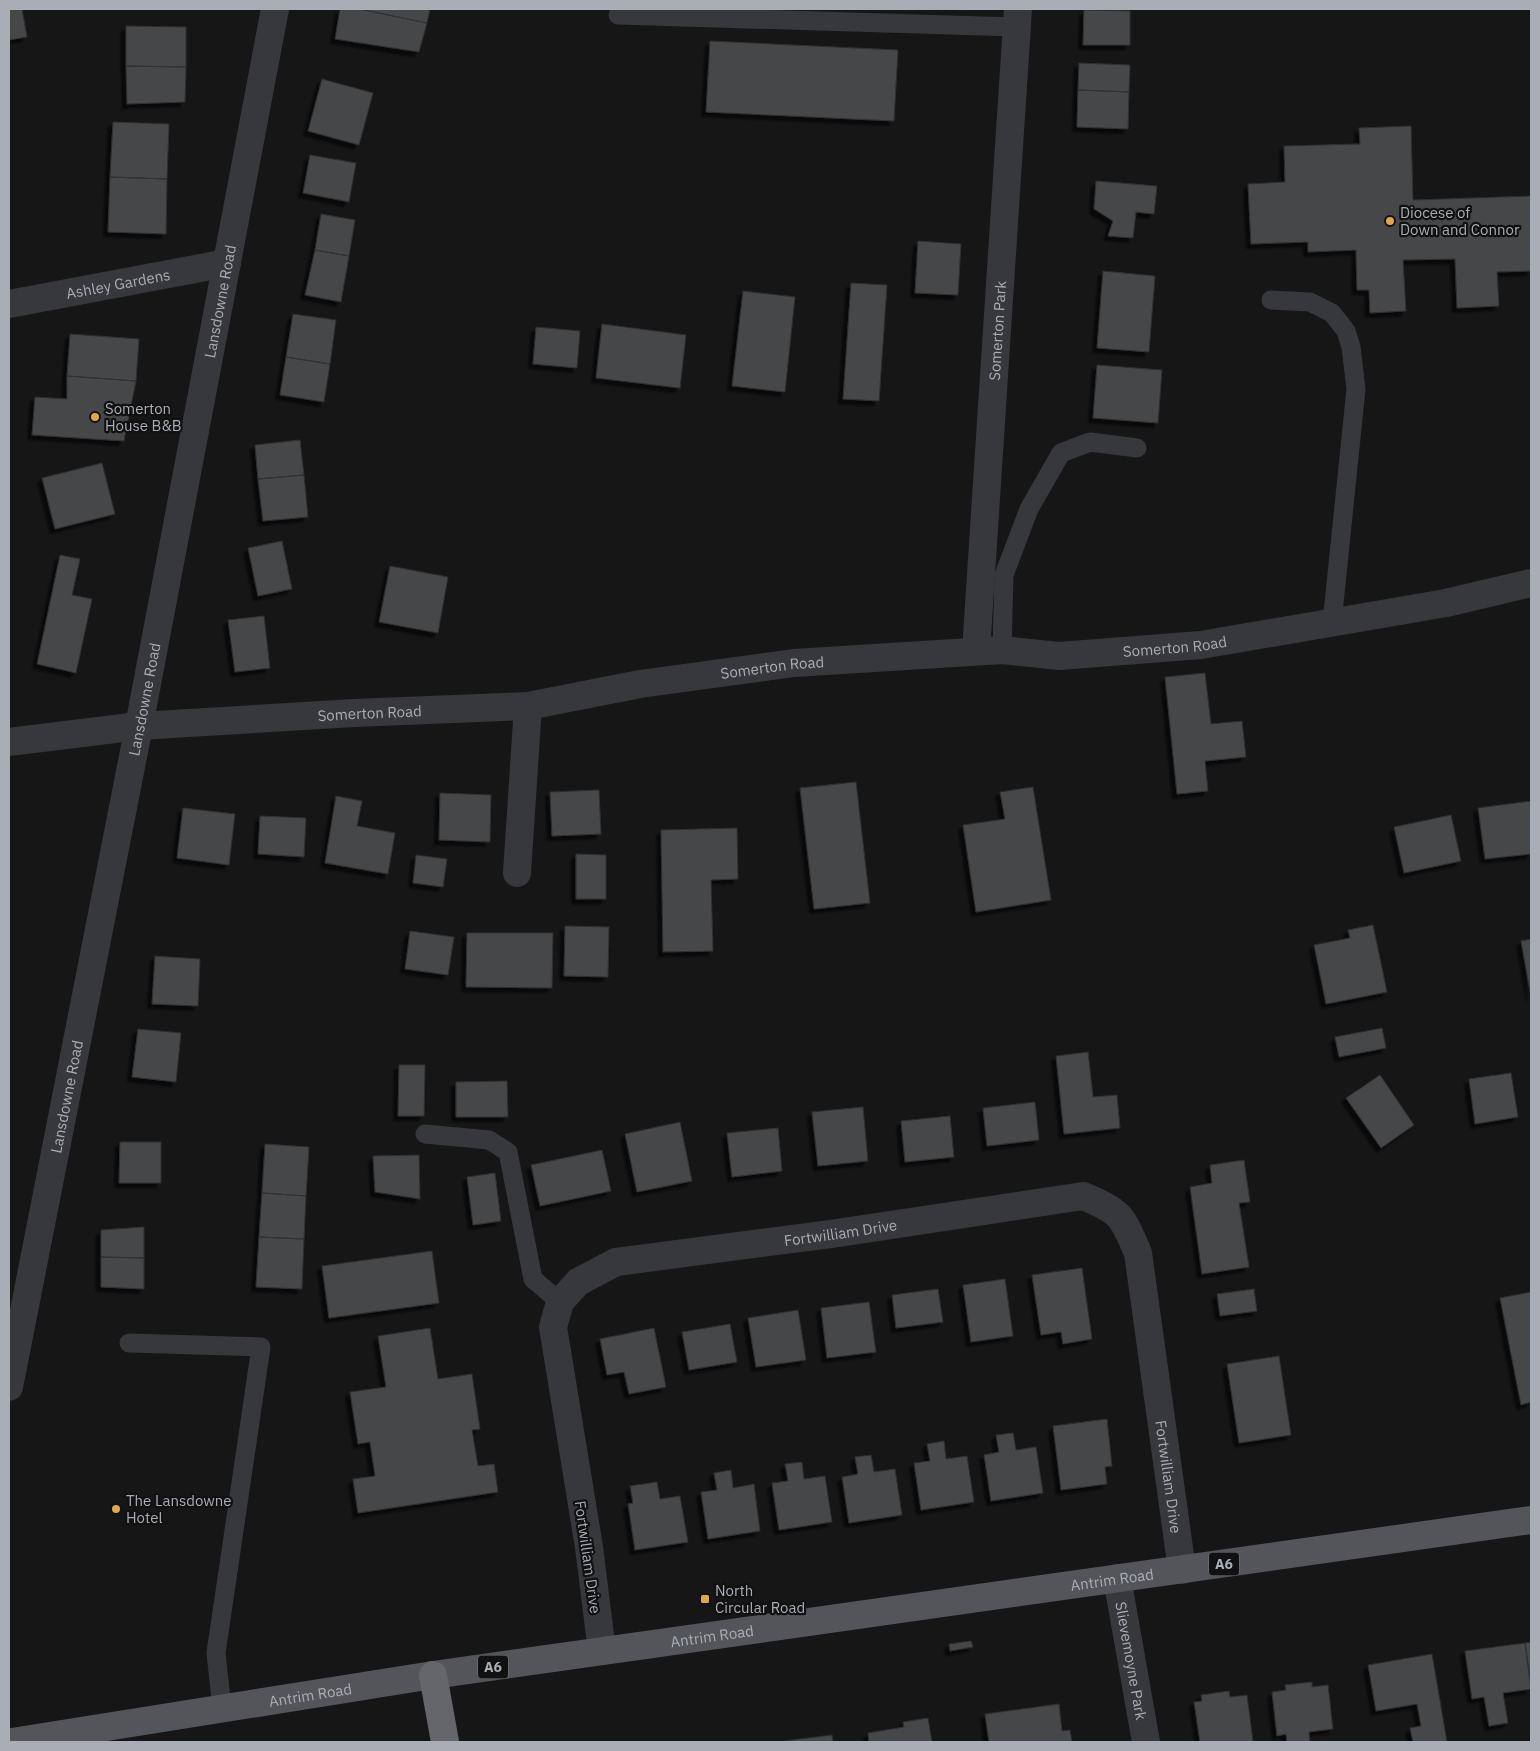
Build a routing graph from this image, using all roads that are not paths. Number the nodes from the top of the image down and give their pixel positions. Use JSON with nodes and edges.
{"nodes":[{"id":1,"x":275,"y":9,"type":"edge"},
{"id":2,"x":618,"y":15,"type":"dead end"},
{"id":3,"x":1017,"y":18,"type":"edge"},
{"id":4,"x":227,"y":263,"type":"junction"},
{"id":5,"x":1271,"y":300,"type":"dead end"},
{"id":6,"x":9,"y":304,"type":"edge"},
{"id":7,"x":1137,"y":448,"type":"dead end"},
{"id":8,"x":1531,"y":583,"type":"edge"},
{"id":9,"x":1332,"y":623,"type":"junction"},
{"id":10,"x":989,"y":651,"type":"junction"},
{"id":11,"x":528,"y":706,"type":"junction"},
{"id":12,"x":139,"y":726,"type":"junction"},
{"id":13,"x":9,"y":742,"type":"edge"},
{"id":14,"x":517,"y":873,"type":"dead end"},
{"id":15,"x":425,"y":1134,"type":"dead end"},
{"id":16,"x":560,"y":1302,"type":"junction"},
{"id":17,"x":129,"y":1343,"type":"dead end"},
{"id":18,"x":9,"y":1387,"type":"edge"},
{"id":19,"x":1531,"y":1520,"type":"edge"},
{"id":20,"x":1182,"y":1570,"type":"junction"},
{"id":21,"x":1117,"y":1578,"type":"junction"},
{"id":22,"x":602,"y":1651,"type":"junction"},
{"id":23,"x":433,"y":1675,"type":"junction"},
{"id":24,"x":222,"y":1708,"type":"junction"},
{"id":25,"x":12,"y":1742,"type":"edge"},
{"id":26,"x":445,"y":1742,"type":"edge"},
{"id":27,"x":1146,"y":1742,"type":"edge"}],
"edges":[{"from":1,"to":4,"type":"street","name":"Lansdowne Road"},
{"from":2,"to":3,"type":"lane"},
{"from":3,"to":10,"type":"street","name":"Somerton Park"},
{"from":4,"to":6,"type":"street","name":"Ashley Gardens"},
{"from":4,"to":12,"type":"street","name":"Lansdowne Road"},
{"from":5,"to":9,"type":"lane"},
{"from":7,"to":10,"type":"lane"},
{"from":8,"to":9,"type":"street","name":"Somerton Road"},
{"from":9,"to":10,"type":"street","name":"Somerton Road"},
{"from":10,"to":11,"type":"street","name":"Somerton Road"},
{"from":11,"to":12,"type":"street","name":"Somerton Road"},
{"from":11,"to":14,"type":"street"},
{"from":12,"to":13,"type":"street","name":"Somerton Road"},
{"from":12,"to":18,"type":"street","name":"Lansdowne Road"},
{"from":15,"to":16,"type":"lane"},
{"from":16,"to":20,"type":"street","name":"Fortwilliam Drive"},
{"from":16,"to":22,"type":"street","name":"Fortwilliam Drive"},
{"from":17,"to":24,"type":"lane"},
{"from":19,"to":20,"type":"main road","name":"Antrim Road","number":"A6"},
{"from":20,"to":21,"type":"main road","name":"Antrim Road","number":"A6"},
{"from":21,"to":22,"type":"main road","name":"Antrim Road","number":"A6"},
{"from":21,"to":27,"type":"street","name":"Slievemoyne Park"},
{"from":22,"to":23,"type":"main road","name":"Antrim Road","number":"A6"},
{"from":23,"to":24,"type":"main road","name":"Antrim Road","number":"A6"},
{"from":23,"to":26,"type":"highway"},
{"from":24,"to":25,"type":"main road","name":"Antrim Road","number":"A6"}]}
